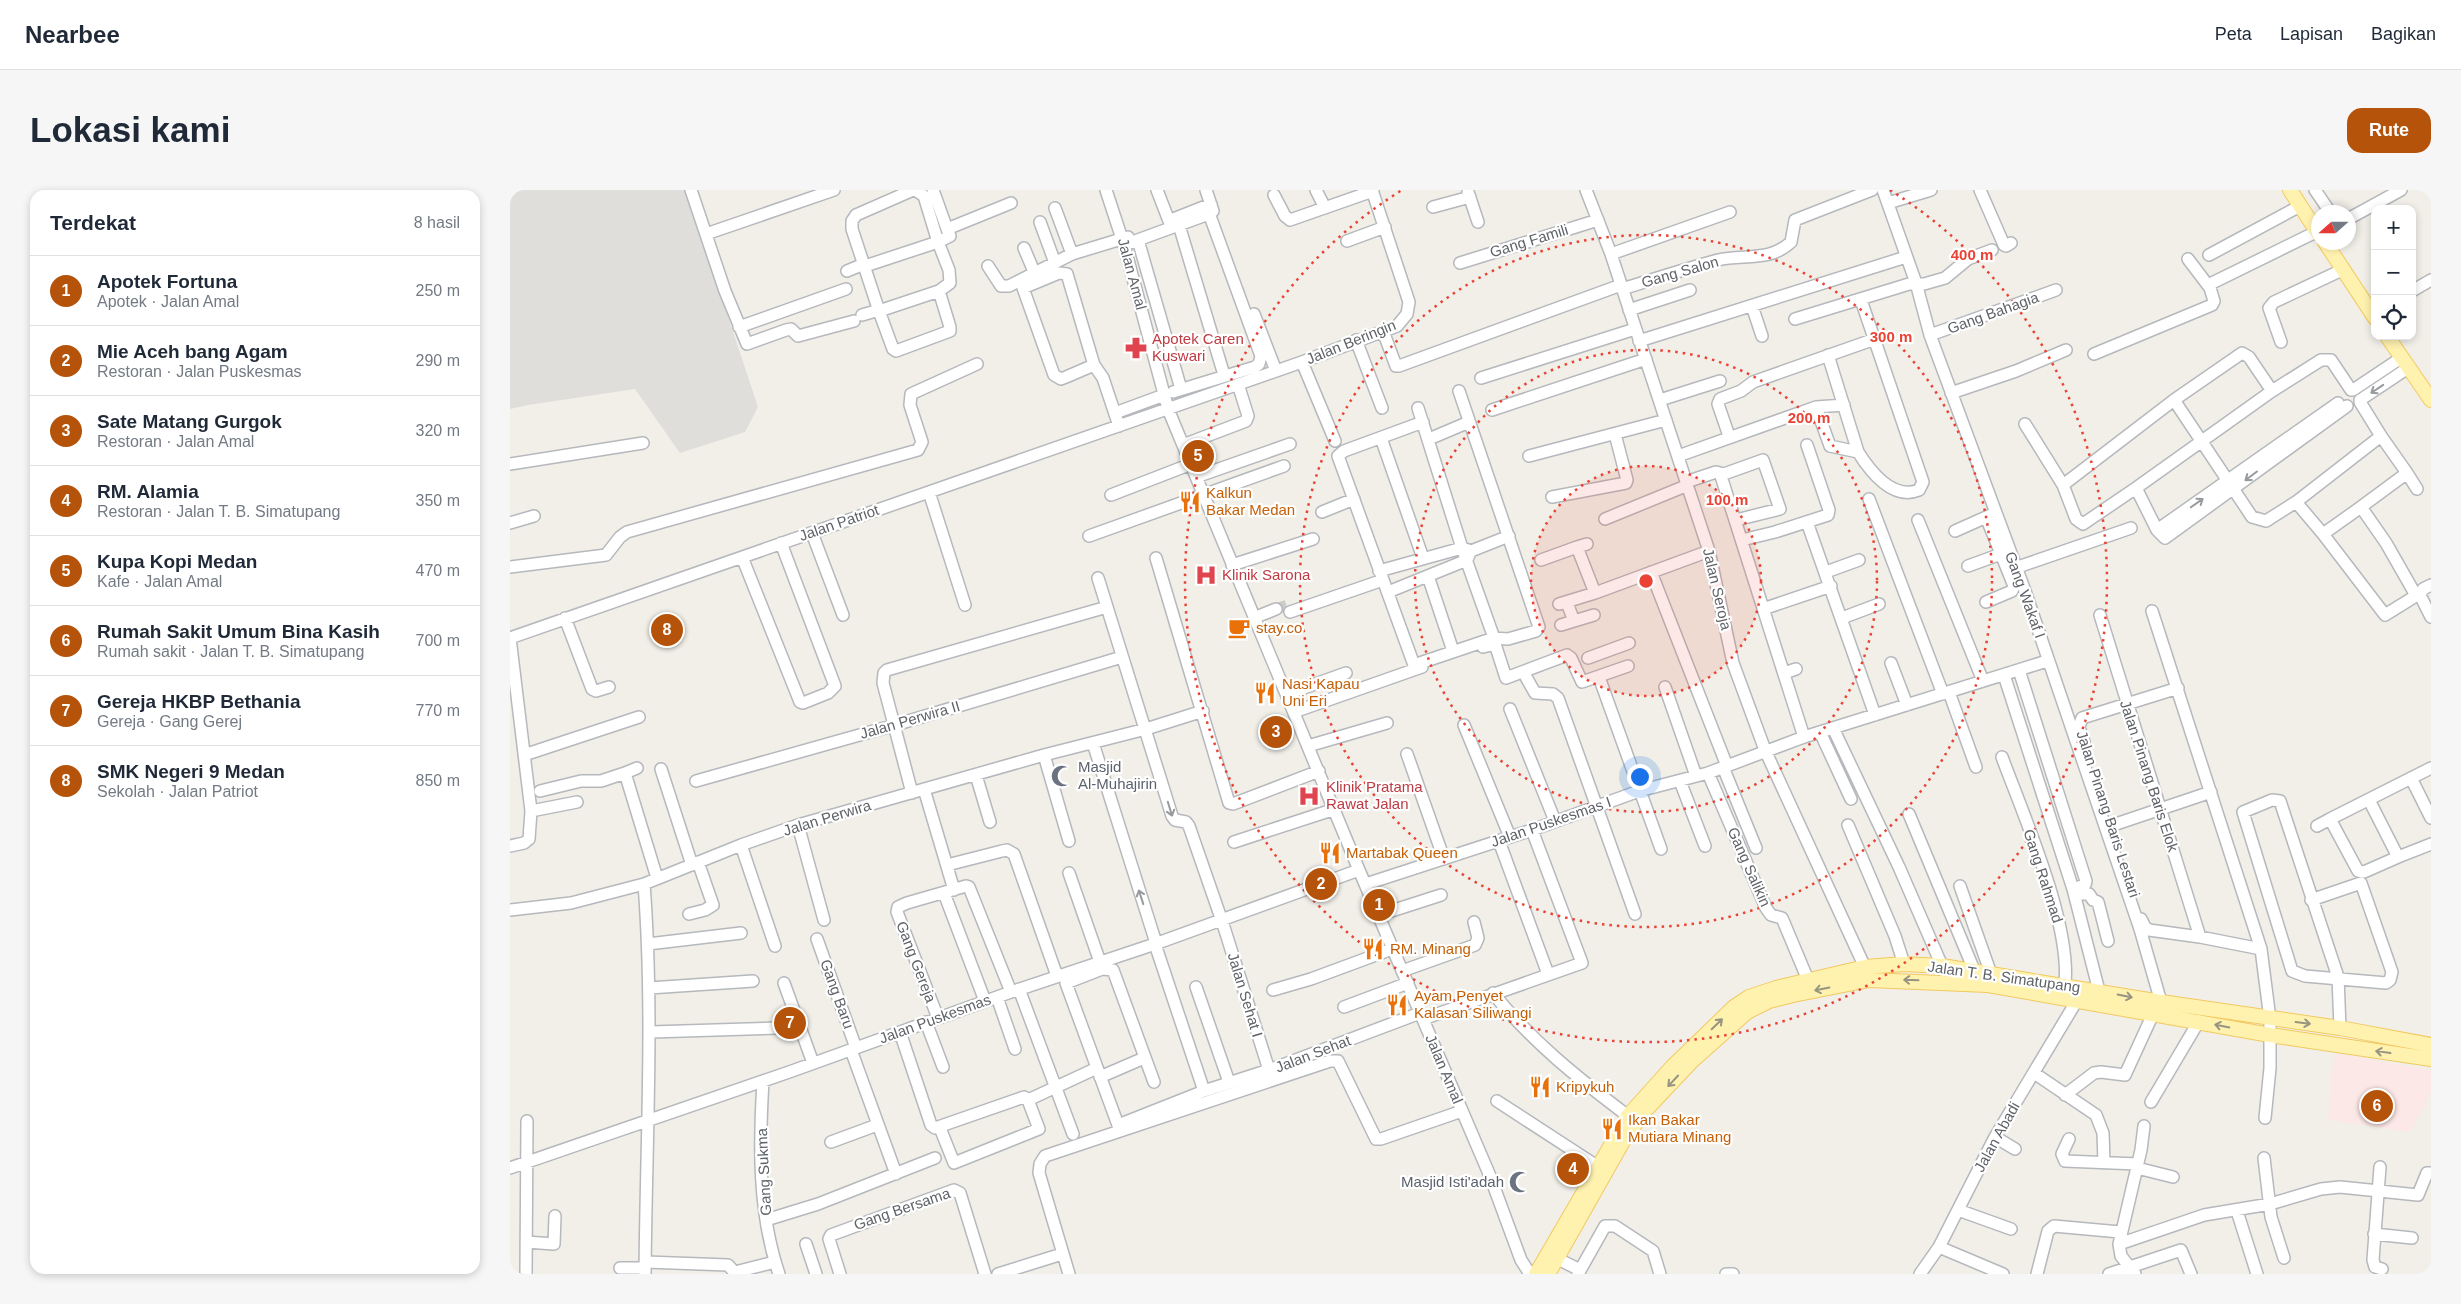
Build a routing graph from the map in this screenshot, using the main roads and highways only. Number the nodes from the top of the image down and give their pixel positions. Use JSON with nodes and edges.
{"nodes":[{"id":1,"x":2290,"y":190,"type":"edge"},
{"id":2,"x":2311,"y":221,"type":"edge"},
{"id":3,"x":2330,"y":250,"type":"edge"},
{"id":4,"x":2371,"y":313,"type":"edge"},
{"id":5,"x":2390,"y":340,"type":"edge"},
{"id":6,"x":2431,"y":400,"type":"edge"},
{"id":7,"x":1867,"y":973,"type":"junction"},
{"id":8,"x":2068,"y":996,"type":"junction"},
{"id":9,"x":2431,"y":1045,"type":"edge"},
{"id":10,"x":1688,"y":1058,"type":"junction"},
{"id":11,"x":2431,"y":1059,"type":"edge"},
{"id":12,"x":1553,"y":1256,"type":"junction"},
{"id":13,"x":1536,"y":1274,"type":"edge"},
{"id":14,"x":1548,"y":1274,"type":"edge"}],
"edges":[{"from":1,"to":2,"type":"main road"},
{"from":3,"to":4,"type":"main road"},
{"from":5,"to":6,"type":"main road"},
{"from":8,"to":7,"type":"main road","name":"Jalan T. B. Simatupang","one_way":true},
{"from":7,"to":8,"type":"main road","name":"Jalan T. B. Simatupang"},
{"from":7,"to":10,"type":"main road","name":"Jalan T. B. Simatupang","one_way":true},
{"from":10,"to":7,"type":"main road","name":"Jalan T. B. Simatupang","one_way":true},
{"from":8,"to":9,"type":"main road","name":"Jalan T. B. Simatupang","one_way":true},
{"from":11,"to":8,"type":"main road","name":"Jalan T. B. Simatupang","one_way":true},
{"from":10,"to":12,"type":"main road","name":"Jalan T. B. Simatupang","one_way":true},
{"from":10,"to":12,"type":"main road","name":"Jalan T. B. Simatupang"},
{"from":12,"to":13,"type":"main road","name":"Jalan T. B. Simatupang"},
{"from":12,"to":14,"type":"main road","name":"Jalan T. B. Simatupang"}]}
